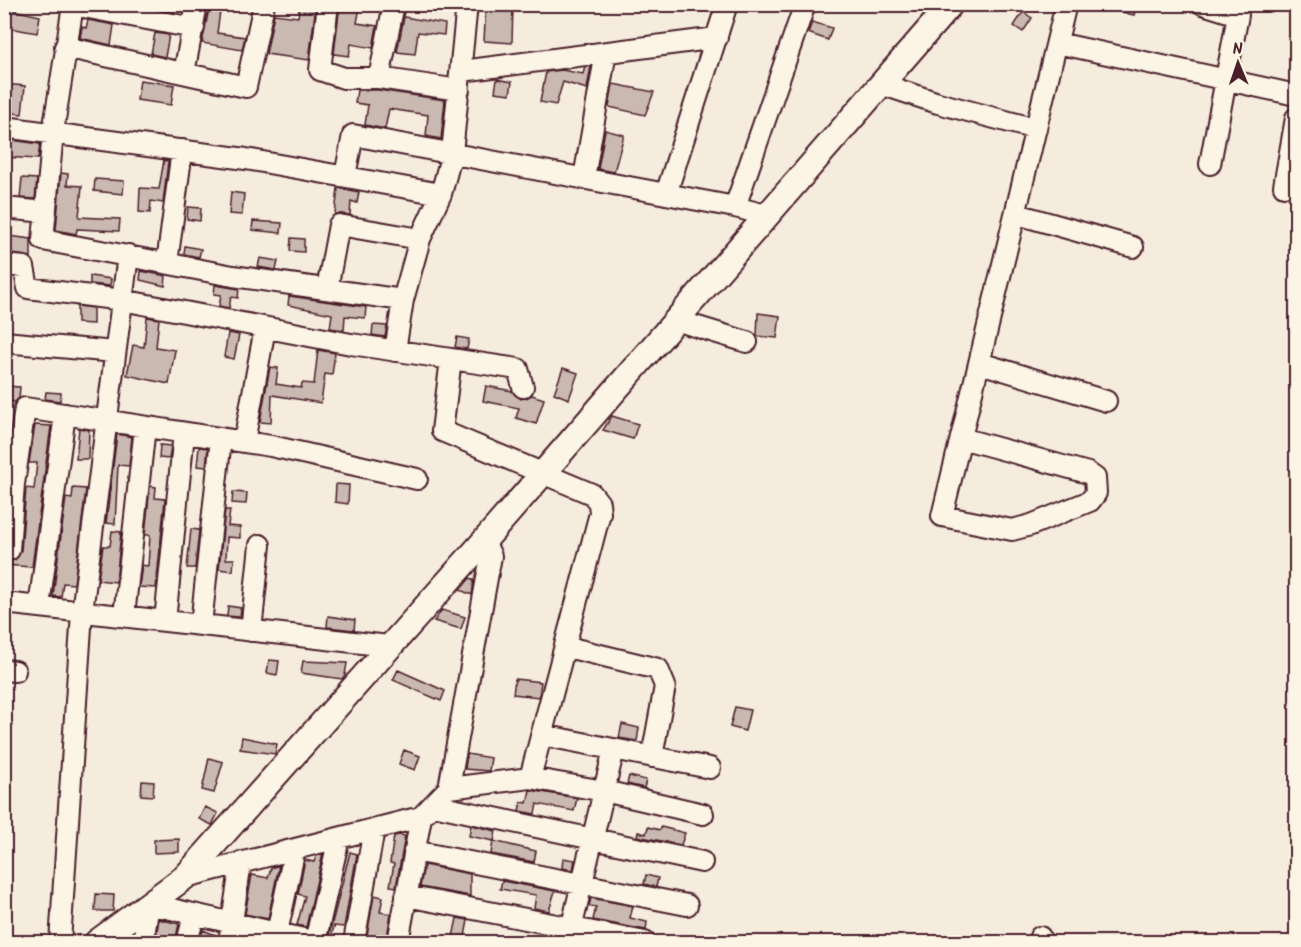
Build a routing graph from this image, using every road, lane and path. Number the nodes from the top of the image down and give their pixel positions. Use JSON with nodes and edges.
{"nodes":[{"id":1,"x":197,"y":4,"type":"edge"},
{"id":2,"x":264,"y":4,"type":"edge"},
{"id":3,"x":328,"y":4,"type":"edge"},
{"id":4,"x":394,"y":4,"type":"edge"},
{"id":5,"x":467,"y":4,"type":"edge"},
{"id":6,"x":727,"y":4,"type":"edge"},
{"id":7,"x":805,"y":4,"type":"edge"},
{"id":8,"x":951,"y":4,"type":"edge"},
{"id":9,"x":1066,"y":4,"type":"edge"},
{"id":10,"x":1203,"y":4,"type":"edge"},
{"id":11,"x":126,"y":10,"type":"edge"},
{"id":12,"x":194,"y":28,"type":"junction"},
{"id":13,"x":717,"y":38,"type":"junction"},
{"id":14,"x":1057,"y":43,"type":"junction"},
{"id":15,"x":65,"y":46,"type":"junction"},
{"id":16,"x":606,"y":52,"type":"junction"},
{"id":17,"x":184,"y":73,"type":"junction"},
{"id":18,"x":379,"y":78,"type":"junction"},
{"id":19,"x":461,"y":80,"type":"junction"},
{"id":20,"x":1227,"y":82,"type":"junction"},
{"id":21,"x":881,"y":84,"type":"junction"},
{"id":22,"x":1296,"y":95,"type":"edge"},
{"id":23,"x":1296,"y":118,"type":"edge"},
{"id":24,"x":4,"y":128,"type":"edge"},
{"id":25,"x":1036,"y":129,"type":"junction"},
{"id":26,"x":53,"y":132,"type":"junction"},
{"id":27,"x":182,"y":150,"type":"junction"},
{"id":28,"x":452,"y":153,"type":"junction"},
{"id":29,"x":1210,"y":164,"type":"dead end"},
{"id":30,"x":345,"y":177,"type":"junction"},
{"id":31,"x":584,"y":178,"type":"junction"},
{"id":32,"x":1284,"y":186,"type":"dead end"},
{"id":33,"x":441,"y":194,"type":"junction"},
{"id":34,"x":666,"y":194,"type":"junction"},
{"id":35,"x":735,"y":207,"type":"junction"},
{"id":36,"x":4,"y":208,"type":"edge"},
{"id":37,"x":45,"y":212,"type":"junction"},
{"id":38,"x":1017,"y":214,"type":"junction"},
{"id":39,"x":766,"y":215,"type":"junction"},
{"id":40,"x":420,"y":239,"type":"junction"},
{"id":41,"x":1133,"y":247,"type":"dead end"},
{"id":42,"x":128,"y":255,"type":"junction"},
{"id":43,"x":167,"y":263,"type":"junction"},
{"id":44,"x":4,"y":265,"type":"edge"},
{"id":45,"x":327,"y":289,"type":"junction"},
{"id":46,"x":122,"y":300,"type":"junction"},
{"id":47,"x":403,"y":300,"type":"junction"},
{"id":48,"x":675,"y":320,"type":"junction"},
{"id":49,"x":265,"y":328,"type":"junction"},
{"id":50,"x":4,"y":342,"type":"edge"},
{"id":51,"x":747,"y":342,"type":"dead end"},
{"id":52,"x":395,"y":351,"type":"junction"},
{"id":53,"x":115,"y":352,"type":"junction"},
{"id":54,"x":451,"y":359,"type":"junction"},
{"id":55,"x":980,"y":363,"type":"junction"},
{"id":56,"x":523,"y":387,"type":"dead end"},
{"id":57,"x":1106,"y":401,"type":"dead end"},
{"id":58,"x":65,"y":414,"type":"junction"},
{"id":59,"x":105,"y":421,"type":"junction"},
{"id":60,"x":145,"y":427,"type":"junction"},
{"id":61,"x":13,"y":431,"type":"edge"},
{"id":62,"x":184,"y":433,"type":"junction"},
{"id":63,"x":221,"y":438,"type":"junction"},
{"id":64,"x":962,"y":438,"type":"junction"},
{"id":65,"x":244,"y":442,"type":"junction"},
{"id":66,"x":542,"y":473,"type":"junction"},
{"id":67,"x":417,"y":480,"type":"dead end"},
{"id":68,"x":484,"y":541,"type":"junction"},
{"id":69,"x":260,"y":545,"type":"dead end"},
{"id":70,"x":9,"y":550,"type":"dead end"},
{"id":71,"x":4,"y":603,"type":"edge"},
{"id":72,"x":39,"y":607,"type":"junction"},
{"id":73,"x":82,"y":612,"type":"junction"},
{"id":74,"x":124,"y":616,"type":"junction"},
{"id":75,"x":165,"y":621,"type":"junction"},
{"id":76,"x":201,"y":625,"type":"junction"},
{"id":77,"x":251,"y":631,"type":"junction"},
{"id":78,"x":389,"y":646,"type":"junction"},
{"id":79,"x":567,"y":647,"type":"junction"},
{"id":80,"x":542,"y":735,"type":"junction"},
{"id":81,"x":614,"y":749,"type":"junction"},
{"id":82,"x":651,"y":757,"type":"junction"},
{"id":83,"x":710,"y":768,"type":"dead end"},
{"id":84,"x":530,"y":778,"type":"junction"},
{"id":85,"x":449,"y":788,"type":"junction"},
{"id":86,"x":604,"y":791,"type":"junction"},
{"id":87,"x":427,"y":811,"type":"junction"},
{"id":88,"x":703,"y":814,"type":"dead end"},
{"id":89,"x":374,"y":829,"type":"junction"},
{"id":90,"x":593,"y":837,"type":"junction"},
{"id":91,"x":339,"y":838,"type":"junction"},
{"id":92,"x":295,"y":849,"type":"junction"},
{"id":93,"x":414,"y":851,"type":"junction"},
{"id":94,"x":242,"y":862,"type":"junction"},
{"id":95,"x":702,"y":862,"type":"dead end"},
{"id":96,"x":185,"y":877,"type":"junction"},
{"id":97,"x":582,"y":882,"type":"junction"},
{"id":98,"x":406,"y":896,"type":"junction"},
{"id":99,"x":149,"y":904,"type":"junction"},
{"id":100,"x":687,"y":905,"type":"dead end"},
{"id":101,"x":194,"y":916,"type":"junction"},
{"id":102,"x":231,"y":934,"type":"edge"},
{"id":103,"x":569,"y":935,"type":"edge"},
{"id":104,"x":276,"y":938,"type":"edge"},
{"id":105,"x":60,"y":942,"type":"edge"},
{"id":106,"x":97,"y":942,"type":"edge"},
{"id":107,"x":143,"y":942,"type":"edge"},
{"id":108,"x":187,"y":942,"type":"edge"},
{"id":109,"x":316,"y":942,"type":"edge"},
{"id":110,"x":354,"y":942,"type":"edge"},
{"id":111,"x":400,"y":942,"type":"edge"},
{"id":112,"x":645,"y":942,"type":"edge"}],
"edges":[{"from":1,"to":12,"type":"street"},
{"from":2,"to":17,"type":"street"},
{"from":3,"to":18,"type":"street"},
{"from":4,"to":18,"type":"street"},
{"from":5,"to":19,"type":"street"},
{"from":6,"to":13,"type":"street"},
{"from":7,"to":35,"type":"street"},
{"from":8,"to":21,"type":"main road"},
{"from":9,"to":14,"type":"street"},
{"from":10,"to":20,"type":"street"},
{"from":11,"to":12,"type":"street"},
{"from":11,"to":15,"type":"street"},
{"from":12,"to":17,"type":"street"},
{"from":13,"to":16,"type":"street"},
{"from":13,"to":34,"type":"street"},
{"from":14,"to":20,"type":"street"},
{"from":14,"to":25,"type":"street"},
{"from":15,"to":17,"type":"street"},
{"from":15,"to":26,"type":"street"},
{"from":16,"to":19,"type":"street"},
{"from":16,"to":31,"type":"street"},
{"from":18,"to":19,"type":"street"},
{"from":19,"to":28,"type":"street"},
{"from":20,"to":22,"type":"street"},
{"from":20,"to":29,"type":"street"},
{"from":21,"to":25,"type":"street"},
{"from":21,"to":39,"type":"main road"},
{"from":23,"to":32,"type":"street"},
{"from":24,"to":26,"type":"street"},
{"from":25,"to":38,"type":"street"},
{"from":26,"to":27,"type":"street"},
{"from":26,"to":37,"type":"street"},
{"from":27,"to":30,"type":"street"},
{"from":27,"to":43,"type":"street"},
{"from":28,"to":30,"type":"street"},
{"from":28,"to":31,"type":"street"},
{"from":28,"to":33,"type":"street"},
{"from":30,"to":33,"type":"street"},
{"from":31,"to":34,"type":"street"},
{"from":33,"to":40,"type":"street"},
{"from":34,"to":35,"type":"street"},
{"from":35,"to":39,"type":"street"},
{"from":36,"to":37,"type":"street"},
{"from":37,"to":42,"type":"street"},
{"from":38,"to":41,"type":"street"},
{"from":38,"to":55,"type":"street"},
{"from":39,"to":48,"type":"main road"},
{"from":40,"to":45,"type":"street"},
{"from":40,"to":47,"type":"street"},
{"from":42,"to":43,"type":"street"},
{"from":42,"to":46,"type":"street"},
{"from":43,"to":45,"type":"street"},
{"from":44,"to":46,"type":"street"},
{"from":45,"to":47,"type":"street"},
{"from":46,"to":49,"type":"street"},
{"from":46,"to":53,"type":"street"},
{"from":47,"to":52,"type":"street"},
{"from":48,"to":51,"type":"street"},
{"from":48,"to":66,"type":"main road"},
{"from":49,"to":52,"type":"street"},
{"from":49,"to":65,"type":"street"},
{"from":50,"to":53,"type":"street"},
{"from":52,"to":54,"type":"street"},
{"from":53,"to":59,"type":"street"},
{"from":54,"to":56,"type":"street"},
{"from":54,"to":66,"type":"street"},
{"from":55,"to":57,"type":"street"},
{"from":55,"to":64,"type":"street"},
{"from":58,"to":59,"type":"street"},
{"from":58,"to":61,"type":"street"},
{"from":58,"to":72,"type":"street"},
{"from":59,"to":60,"type":"street"},
{"from":59,"to":73,"type":"street"},
{"from":60,"to":62,"type":"street"},
{"from":60,"to":74,"type":"street"},
{"from":61,"to":70,"type":"street"},
{"from":62,"to":63,"type":"street"},
{"from":62,"to":75,"type":"street"},
{"from":63,"to":65,"type":"street"},
{"from":63,"to":76,"type":"street"},
{"from":64,"to":64,"type":"street"},
{"from":65,"to":67,"type":"street"},
{"from":66,"to":68,"type":"main road"},
{"from":66,"to":79,"type":"street"},
{"from":68,"to":78,"type":"main road"},
{"from":68,"to":85,"type":"street"},
{"from":69,"to":77,"type":"street"},
{"from":71,"to":72,"type":"street"},
{"from":72,"to":73,"type":"street"},
{"from":73,"to":74,"type":"street"},
{"from":73,"to":105,"type":"street"},
{"from":74,"to":75,"type":"street"},
{"from":75,"to":76,"type":"street"},
{"from":76,"to":77,"type":"street"},
{"from":77,"to":78,"type":"street"},
{"from":78,"to":96,"type":"main road"},
{"from":79,"to":80,"type":"street"},
{"from":79,"to":82,"type":"street"},
{"from":80,"to":81,"type":"street"},
{"from":80,"to":84,"type":"street"},
{"from":81,"to":82,"type":"street"},
{"from":81,"to":86,"type":"street"},
{"from":82,"to":83,"type":"street"},
{"from":84,"to":85,"type":"street"},
{"from":84,"to":86,"type":"street"},
{"from":85,"to":87,"type":"street"},
{"from":86,"to":88,"type":"street"},
{"from":86,"to":90,"type":"street"},
{"from":87,"to":89,"type":"street"},
{"from":87,"to":90,"type":"street"},
{"from":87,"to":93,"type":"street"},
{"from":89,"to":91,"type":"street"},
{"from":89,"to":110,"type":"street"},
{"from":90,"to":95,"type":"street"},
{"from":90,"to":97,"type":"street"},
{"from":91,"to":92,"type":"street"},
{"from":91,"to":109,"type":"street"},
{"from":92,"to":94,"type":"street"},
{"from":92,"to":104,"type":"street"},
{"from":93,"to":97,"type":"street"},
{"from":93,"to":98,"type":"street"},
{"from":94,"to":96,"type":"street"},
{"from":94,"to":102,"type":"street"},
{"from":96,"to":99,"type":"main road"},
{"from":97,"to":100,"type":"street"},
{"from":97,"to":103,"type":"street"},
{"from":98,"to":103,"type":"street"},
{"from":98,"to":111,"type":"street"},
{"from":99,"to":101,"type":"street"},
{"from":99,"to":106,"type":"main road"},
{"from":99,"to":107,"type":"street"},
{"from":101,"to":102,"type":"street"},
{"from":101,"to":108,"type":"street"},
{"from":102,"to":104,"type":"street"},
{"from":103,"to":112,"type":"street"},
{"from":104,"to":109,"type":"street"}]}
